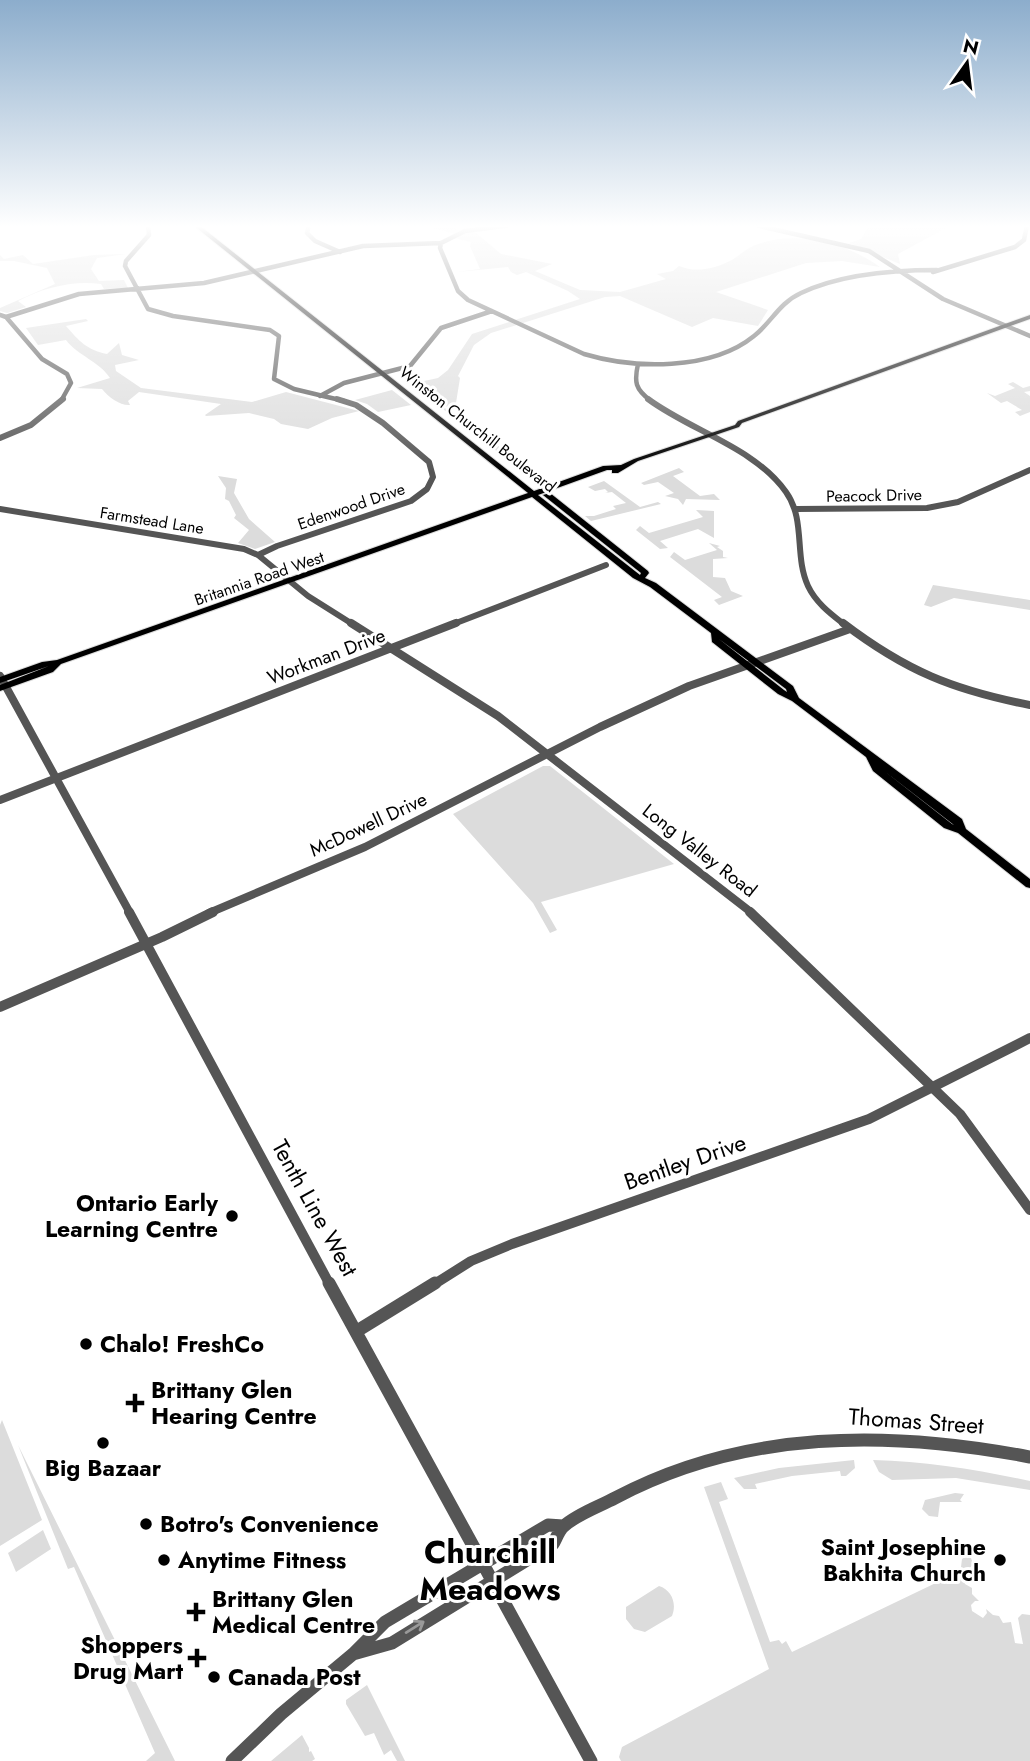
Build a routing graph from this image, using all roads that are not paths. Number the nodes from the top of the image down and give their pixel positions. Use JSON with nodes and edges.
{"nodes":[{"id":1,"x":32,"y":307,"type":"edge"},
{"id":2,"x":148,"y":307,"type":"edge"},
{"id":3,"x":303,"y":307,"type":"edge"},
{"id":4,"x":485,"y":307,"type":"edge"},
{"id":5,"x":780,"y":307,"type":"edge"},
{"id":6,"x":952,"y":307,"type":"edge"},
{"id":7,"x":492,"y":311,"type":"junction"},
{"id":8,"x":1030,"y":311,"type":"edge"},
{"id":9,"x":3,"y":316,"type":"edge"},
{"id":10,"x":1030,"y":317,"type":"edge"},
{"id":11,"x":999,"y":325,"type":"junction"},
{"id":12,"x":1030,"y":337,"type":"edge"},
{"id":13,"x":638,"y":364,"type":"junction"},
{"id":14,"x":386,"y":373,"type":"junction"},
{"id":15,"x":320,"y":396,"type":"junction"},
{"id":16,"x":708,"y":434,"type":"junction"},
{"id":17,"x":0,"y":438,"type":"edge"},
{"id":18,"x":1030,"y":470,"type":"edge"},
{"id":19,"x":541,"y":495,"type":"junction"},
{"id":20,"x":0,"y":509,"type":"edge"},
{"id":21,"x":796,"y":509,"type":"junction"},
{"id":22,"x":258,"y":555,"type":"junction"},
{"id":23,"x":606,"y":565,"type":"dead end"},
{"id":24,"x":290,"y":582,"type":"junction"},
{"id":25,"x":850,"y":629,"type":"junction"},
{"id":26,"x":391,"y":647,"type":"junction"},
{"id":27,"x":751,"y":663,"type":"junction"},
{"id":28,"x":2,"y":682,"type":"edge"},
{"id":29,"x":1030,"y":705,"type":"edge"},
{"id":30,"x":547,"y":754,"type":"junction"},
{"id":31,"x":58,"y":777,"type":"junction"},
{"id":32,"x":0,"y":800,"type":"edge"},
{"id":33,"x":1030,"y":884,"type":"edge"},
{"id":34,"x":147,"y":943,"type":"junction"},
{"id":35,"x":0,"y":1007,"type":"edge"},
{"id":36,"x":1030,"y":1038,"type":"edge"},
{"id":37,"x":933,"y":1087,"type":"junction"},
{"id":38,"x":1030,"y":1210,"type":"edge"},
{"id":39,"x":357,"y":1331,"type":"junction"},
{"id":40,"x":1030,"y":1457,"type":"edge"},
{"id":41,"x":563,"y":1526,"type":"junction"},
{"id":42,"x":485,"y":1562,"type":"junction"},
{"id":43,"x":494,"y":1579,"type":"junction"},
{"id":44,"x":353,"y":1654,"type":"junction"},
{"id":45,"x":232,"y":1761,"type":"edge"},
{"id":46,"x":591,"y":1761,"type":"edge"}],
"edges":[{"from":1,"to":9,"type":"street"},
{"from":2,"to":15,"type":"street","name":"Edenwood Drive"},
{"from":3,"to":14,"type":"main road","name":"Winston Churchill Boulevard"},
{"from":4,"to":7,"type":"street"},
{"from":5,"to":13,"type":"street"},
{"from":6,"to":11,"type":"street"},
{"from":7,"to":13,"type":"street"},
{"from":7,"to":14,"type":"street"},
{"from":8,"to":11,"type":"main road","name":"Britannia Road West"},
{"from":9,"to":17,"type":"street"},
{"from":10,"to":11,"type":"main road","name":"Britannia Road West"},
{"from":11,"to":12,"type":"street"},
{"from":11,"to":16,"type":"main road","name":"Britannia Road West"},
{"from":13,"to":16,"type":"street"},
{"from":14,"to":15,"type":"street"},
{"from":14,"to":19,"type":"main road","name":"Winston Churchill Boulevard"},
{"from":15,"to":22,"type":"street","name":"Edenwood Drive"},
{"from":16,"to":19,"type":"main road","name":"Britannia Road West"},
{"from":16,"to":21,"type":"street"},
{"from":18,"to":21,"type":"street","name":"Peacock Drive"},
{"from":19,"to":24,"type":"main road","name":"Britannia Road West"},
{"from":19,"to":27,"type":"main road","name":"Winston Churchill Boulevard"},
{"from":20,"to":22,"type":"street","name":"Farmstead Lane"},
{"from":21,"to":25,"type":"street"},
{"from":22,"to":24,"type":"street","name":"Farmstead Lane"},
{"from":23,"to":26,"type":"street","name":"Workman Drive"},
{"from":24,"to":26,"type":"street","name":"Long Valley Road"},
{"from":24,"to":28,"type":"main road","name":"Britannia Road West"},
{"from":25,"to":27,"type":"street","name":"McDowell Drive"},
{"from":25,"to":29,"type":"street"},
{"from":26,"to":30,"type":"street","name":"Long Valley Road"},
{"from":26,"to":31,"type":"street","name":"Workman Drive"},
{"from":27,"to":30,"type":"street","name":"McDowell Drive"},
{"from":27,"to":33,"type":"main road","name":"Winston Churchill Boulevard"},
{"from":28,"to":31,"type":"street","name":"Tenth Line West"},
{"from":30,"to":34,"type":"street","name":"McDowell Drive"},
{"from":30,"to":37,"type":"street","name":"Long Valley Road"},
{"from":31,"to":32,"type":"street","name":"Workman Drive"},
{"from":31,"to":34,"type":"street","name":"Tenth Line West"},
{"from":34,"to":35,"type":"street","name":"McDowell Drive"},
{"from":34,"to":39,"type":"street","name":"Tenth Line West"},
{"from":36,"to":37,"type":"street","name":"Bentley Drive"},
{"from":37,"to":38,"type":"street","name":"Long Valley Road"},
{"from":37,"to":39,"type":"street","name":"Bentley Drive"},
{"from":39,"to":42,"type":"street","name":"Tenth Line West"},
{"from":40,"to":41,"type":"street","name":"Thomas Street"},
{"from":41,"to":42,"type":"street","name":"Thomas Street"},
{"from":41,"to":43,"type":"street","name":"Thomas Street"},
{"from":42,"to":43,"type":"street","name":"Tenth Line West"},
{"from":42,"to":44,"type":"street","name":"Thomas Street"},
{"from":44,"to":43,"type":"street","name":"Thomas Street","one_way":true},
{"from":43,"to":46,"type":"street","name":"Tenth Line West"},
{"from":44,"to":45,"type":"street","name":"Thomas Street"}]}
